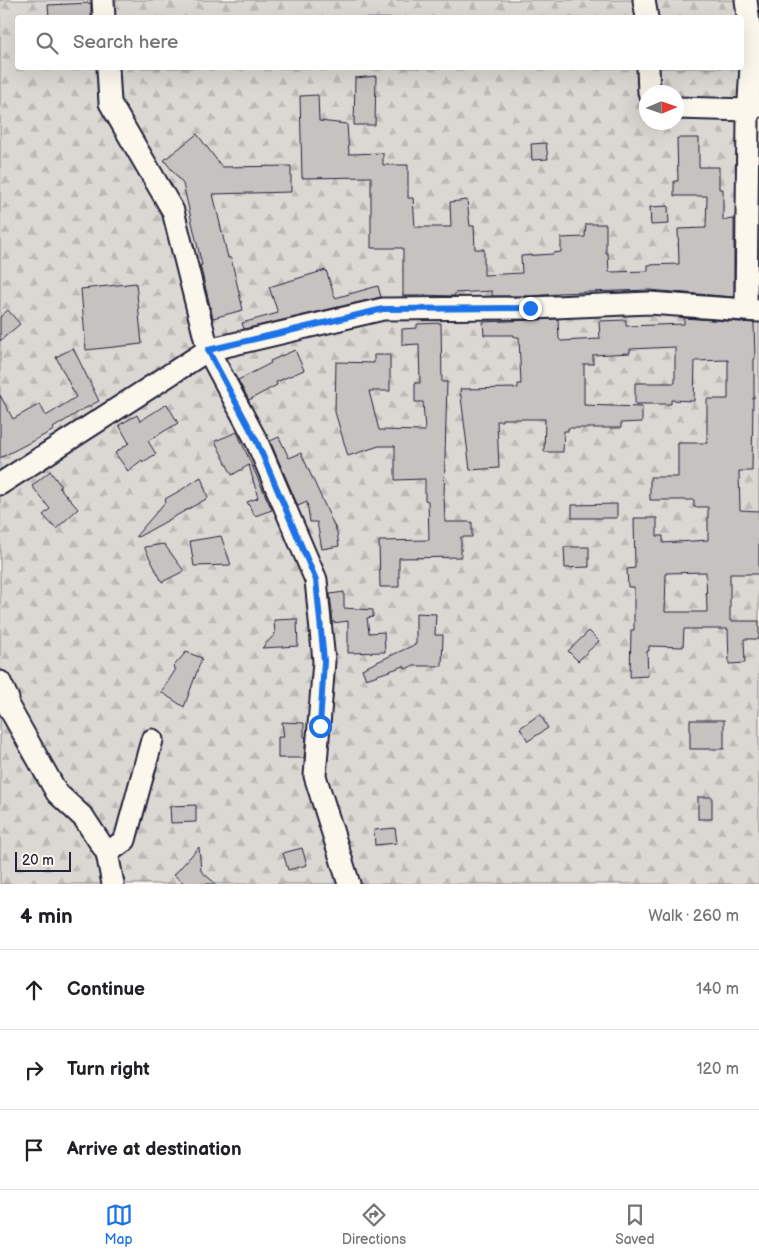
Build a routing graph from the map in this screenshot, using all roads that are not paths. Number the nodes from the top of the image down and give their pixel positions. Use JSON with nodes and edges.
{"nodes":[{"id":1,"x":103,"y":0,"type":"edge"},
{"id":2,"x":644,"y":0,"type":"edge"},
{"id":3,"x":746,"y":0,"type":"edge"},
{"id":4,"x":104,"y":15,"type":"edge"},
{"id":5,"x":646,"y":15,"type":"edge"},
{"id":6,"x":108,"y":70,"type":"edge"},
{"id":7,"x":648,"y":70,"type":"edge"},
{"id":8,"x":649,"y":85,"type":"edge"},
{"id":9,"x":684,"y":108,"type":"edge"},
{"id":10,"x":754,"y":108,"type":"edge"},
{"id":11,"x":752,"y":311,"type":"edge"},
{"id":12,"x":208,"y":350,"type":"junction"},
{"id":13,"x":0,"y":484,"type":"edge"},
{"id":14,"x":0,"y":682,"type":"edge"},
{"id":15,"x":152,"y":740,"type":"dead end"},
{"id":16,"x":108,"y":853,"type":"junction"},
{"id":17,"x":113,"y":884,"type":"edge"},
{"id":18,"x":349,"y":884,"type":"edge"}],
"edges":[{"from":1,"to":4,"type":"street"},
{"from":2,"to":5,"type":"street"},
{"from":3,"to":10,"type":"street"},
{"from":6,"to":12,"type":"street"},
{"from":7,"to":8,"type":"street"},
{"from":9,"to":10,"type":"street"},
{"from":10,"to":11,"type":"street"},
{"from":11,"to":12,"type":"street"},
{"from":12,"to":13,"type":"street"},
{"from":12,"to":18,"type":"street"},
{"from":14,"to":16,"type":"street"},
{"from":15,"to":16,"type":"street"},
{"from":16,"to":17,"type":"street"}]}
